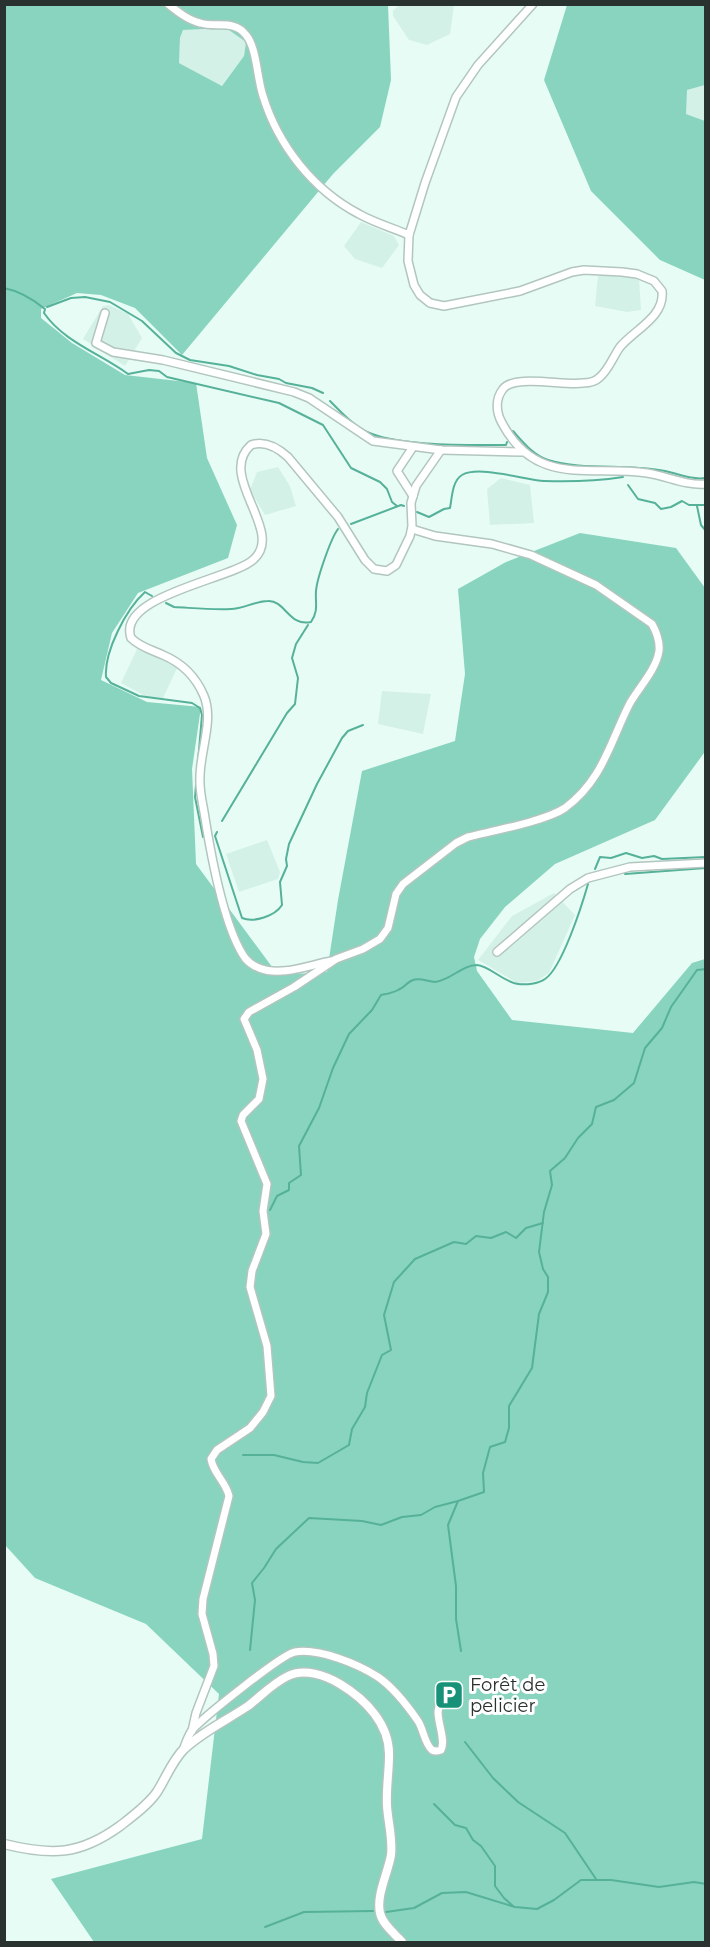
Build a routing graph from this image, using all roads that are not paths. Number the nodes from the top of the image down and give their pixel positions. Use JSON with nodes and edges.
{"nodes":[{"id":1,"x":168,"y":4,"type":"edge"},
{"id":2,"x":533,"y":4,"type":"edge"},
{"id":3,"x":409,"y":235,"type":"junction"},
{"id":4,"x":105,"y":313,"type":"dead end"},
{"id":5,"x":412,"y":447,"type":"junction"},
{"id":6,"x":441,"y":450,"type":"junction"},
{"id":7,"x":522,"y":452,"type":"junction"},
{"id":8,"x":705,"y":484,"type":"edge"},
{"id":9,"x":412,"y":495,"type":"junction"},
{"id":10,"x":412,"y":529,"type":"junction"},
{"id":11,"x":705,"y":863,"type":"edge"},
{"id":12,"x":498,"y":952,"type":"dead end"},
{"id":13,"x":336,"y":960,"type":"junction"},
{"id":14,"x":445,"y":1689,"type":"dead end"},
{"id":15,"x":192,"y":1731,"type":"junction"},
{"id":16,"x":183,"y":1750,"type":"junction"},
{"id":17,"x":4,"y":1844,"type":"edge"},
{"id":18,"x":402,"y":1942,"type":"edge"}],
"edges":[{"from":1,"to":3,"type":"street"},
{"from":2,"to":3,"type":"street"},
{"from":3,"to":7,"type":"street"},
{"from":4,"to":5,"type":"street"},
{"from":5,"to":6,"type":"street"},
{"from":5,"to":9,"type":"street"},
{"from":6,"to":7,"type":"street"},
{"from":6,"to":9,"type":"street"},
{"from":7,"to":8,"type":"street"},
{"from":9,"to":10,"type":"street"},
{"from":10,"to":13,"type":"street"},
{"from":10,"to":13,"type":"street"},
{"from":11,"to":12,"type":"street"},
{"from":13,"to":15,"type":"street"},
{"from":14,"to":15,"type":"street"},
{"from":15,"to":16,"type":"street"},
{"from":16,"to":17,"type":"street"},
{"from":16,"to":18,"type":"street"}]}
